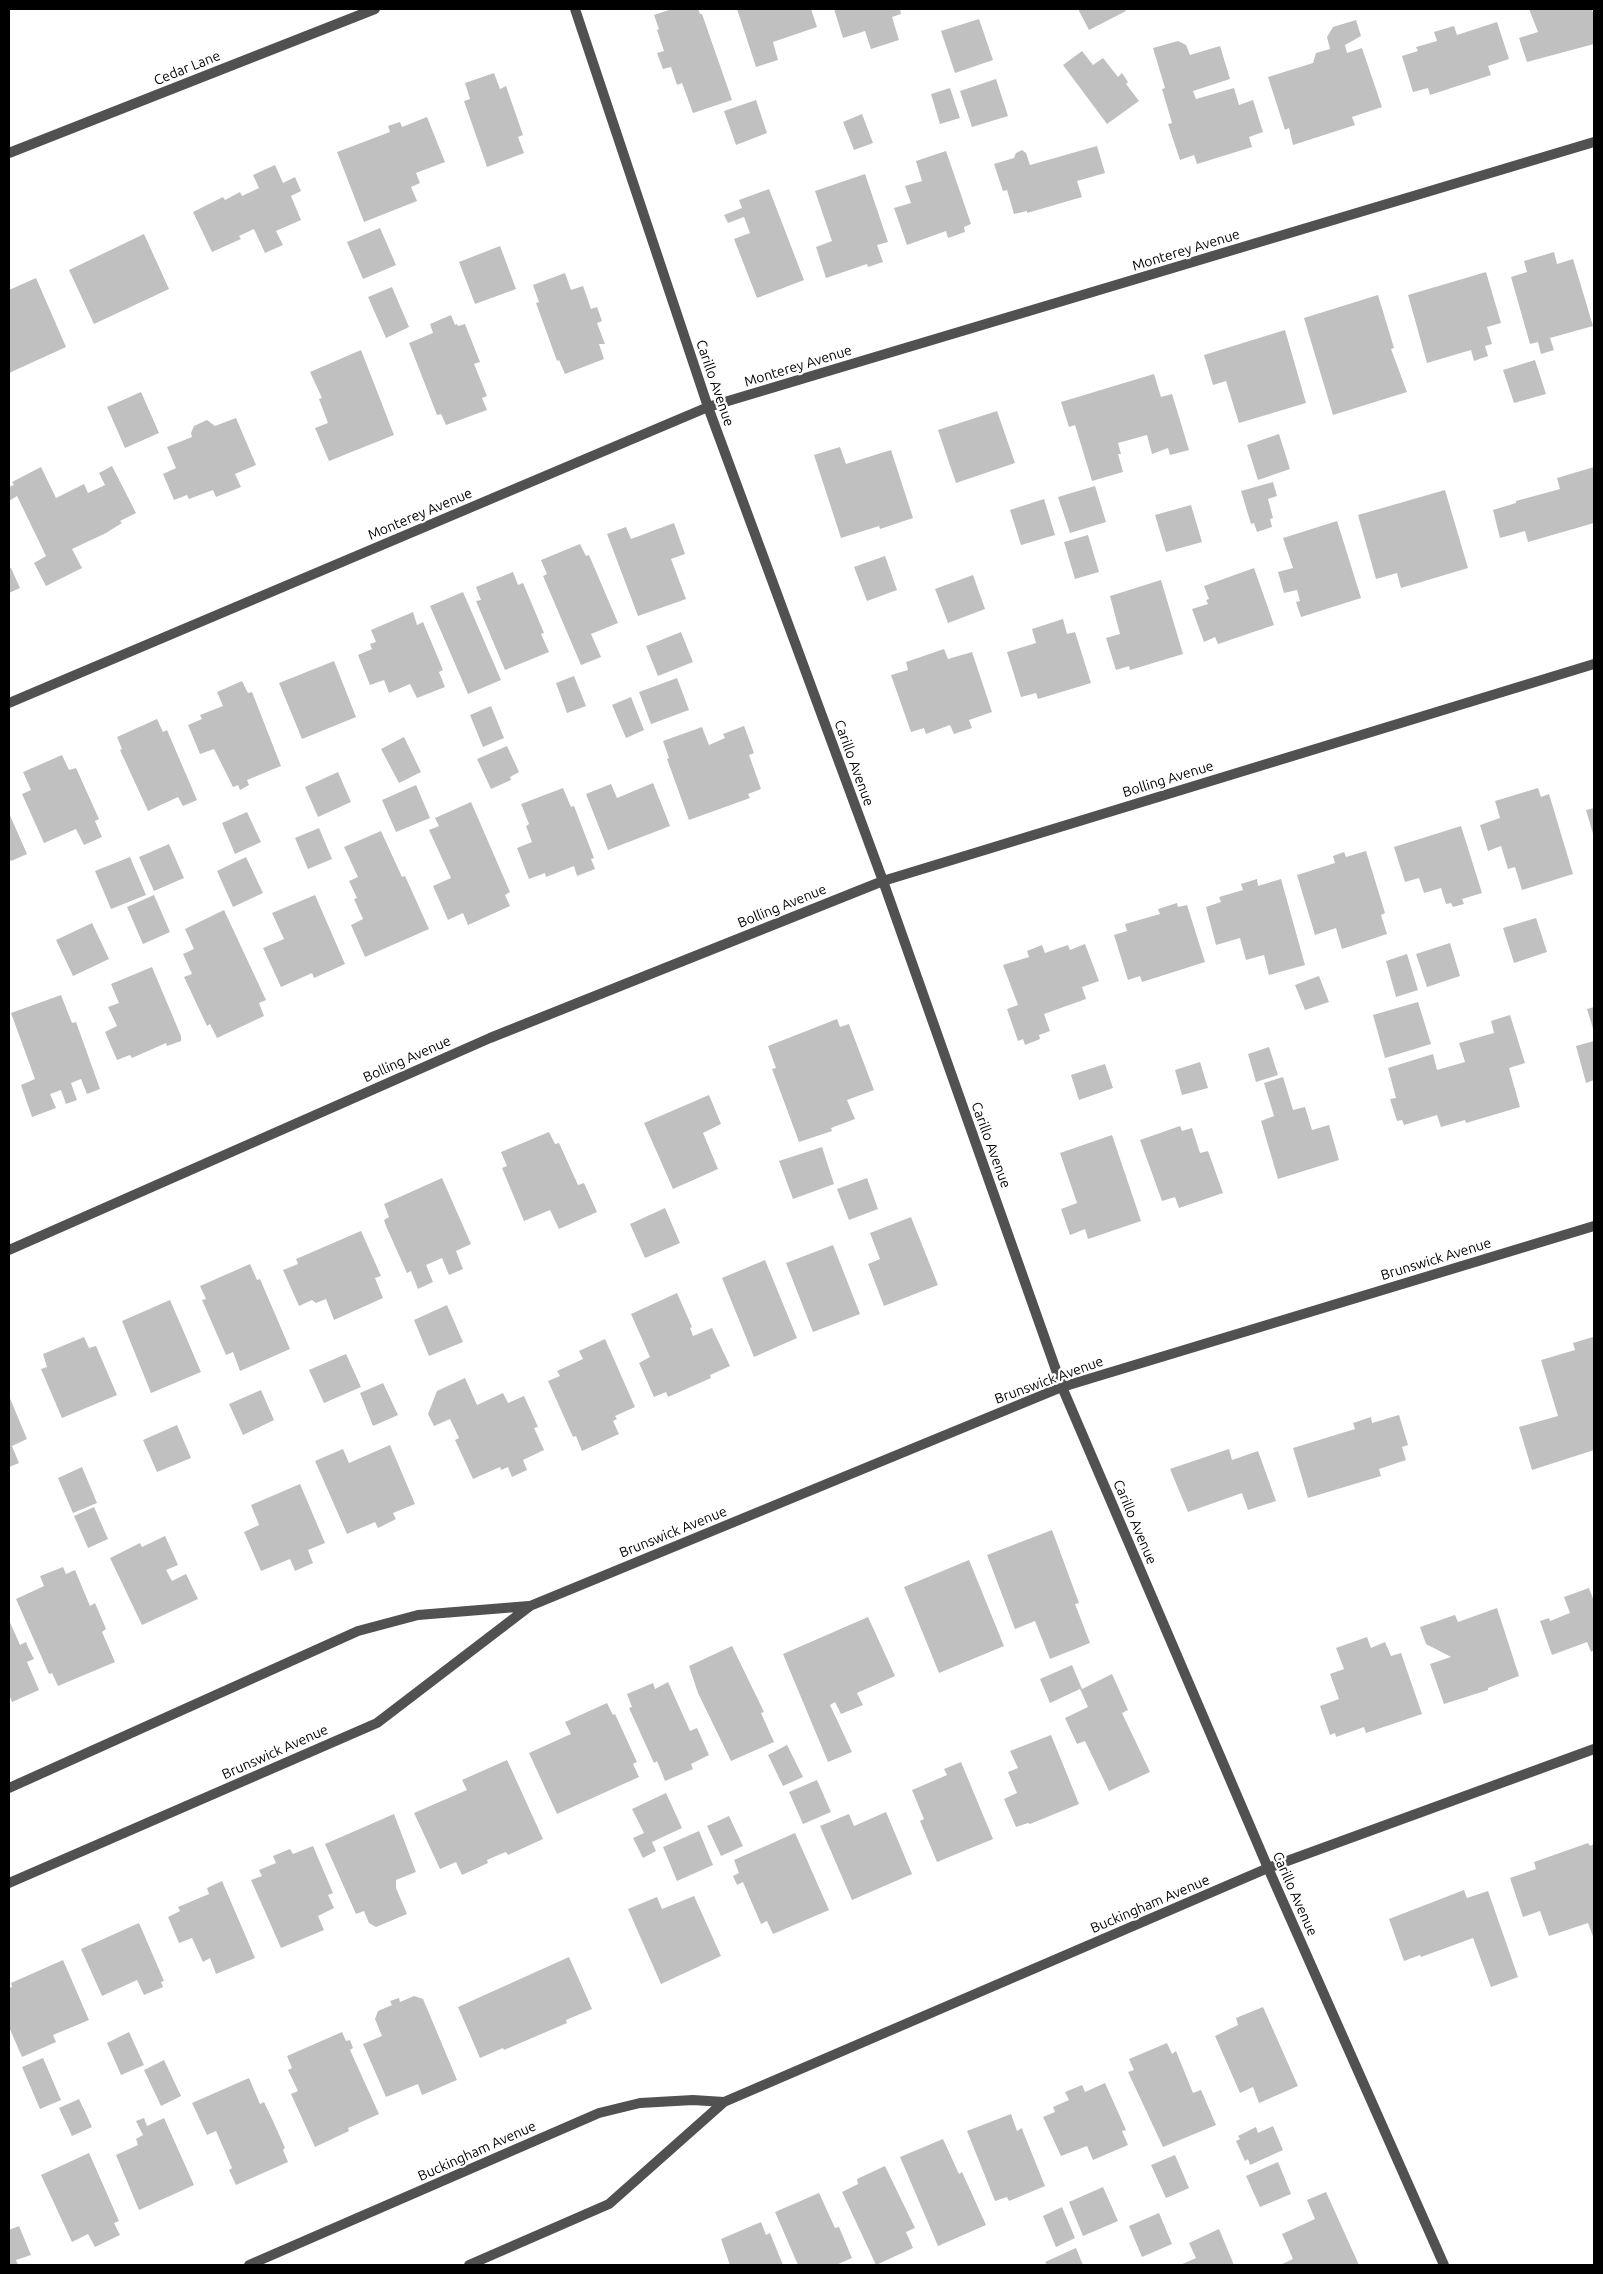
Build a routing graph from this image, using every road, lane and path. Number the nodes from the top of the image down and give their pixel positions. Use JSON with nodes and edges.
{"nodes":[{"id":1,"x":375,"y":9,"type":"edge"},
{"id":2,"x":575,"y":9,"type":"edge"},
{"id":3,"x":1594,"y":142,"type":"edge"},
{"id":4,"x":9,"y":153,"type":"edge"},
{"id":5,"x":708,"y":407,"type":"junction"},
{"id":6,"x":1594,"y":664,"type":"edge"},
{"id":7,"x":9,"y":704,"type":"edge"},
{"id":8,"x":883,"y":881,"type":"junction"},
{"id":9,"x":1594,"y":1226,"type":"edge"},
{"id":10,"x":9,"y":1250,"type":"edge"},
{"id":11,"x":1062,"y":1386,"type":"junction"},
{"id":12,"x":530,"y":1606,"type":"junction"},
{"id":13,"x":1594,"y":1749,"type":"edge"},
{"id":14,"x":9,"y":1788,"type":"edge"},
{"id":15,"x":1268,"y":1868,"type":"junction"},
{"id":16,"x":9,"y":1883,"type":"edge"},
{"id":17,"x":724,"y":2102,"type":"junction"},
{"id":18,"x":249,"y":2265,"type":"edge"},
{"id":19,"x":469,"y":2265,"type":"edge"},
{"id":20,"x":1444,"y":2265,"type":"edge"}],
"edges":[{"from":1,"to":4,"type":"street","name":"Cedar Lane"},
{"from":2,"to":5,"type":"street","name":"Carillo Avenue"},
{"from":3,"to":5,"type":"street","name":"Monterey Avenue"},
{"from":5,"to":7,"type":"street","name":"Monterey Avenue"},
{"from":5,"to":8,"type":"street","name":"Carillo Avenue"},
{"from":6,"to":8,"type":"street","name":"Bolling Avenue"},
{"from":8,"to":10,"type":"street","name":"Bolling Avenue"},
{"from":8,"to":11,"type":"street","name":"Carillo Avenue"},
{"from":9,"to":11,"type":"street","name":"Brunswick Avenue"},
{"from":11,"to":12,"type":"street","name":"Brunswick Avenue"},
{"from":11,"to":15,"type":"street","name":"Carillo Avenue"},
{"from":12,"to":14,"type":"street","name":"Brunswick Avenue"},
{"from":12,"to":16,"type":"street","name":"Brunswick Avenue"},
{"from":13,"to":15,"type":"street","name":"Buckingham Avenue"},
{"from":15,"to":17,"type":"street","name":"Buckingham Avenue"},
{"from":15,"to":20,"type":"street","name":"Carillo Avenue"},
{"from":17,"to":18,"type":"street","name":"Buckingham Avenue"},
{"from":17,"to":19,"type":"street","name":"Buckingham Avenue"}]}
